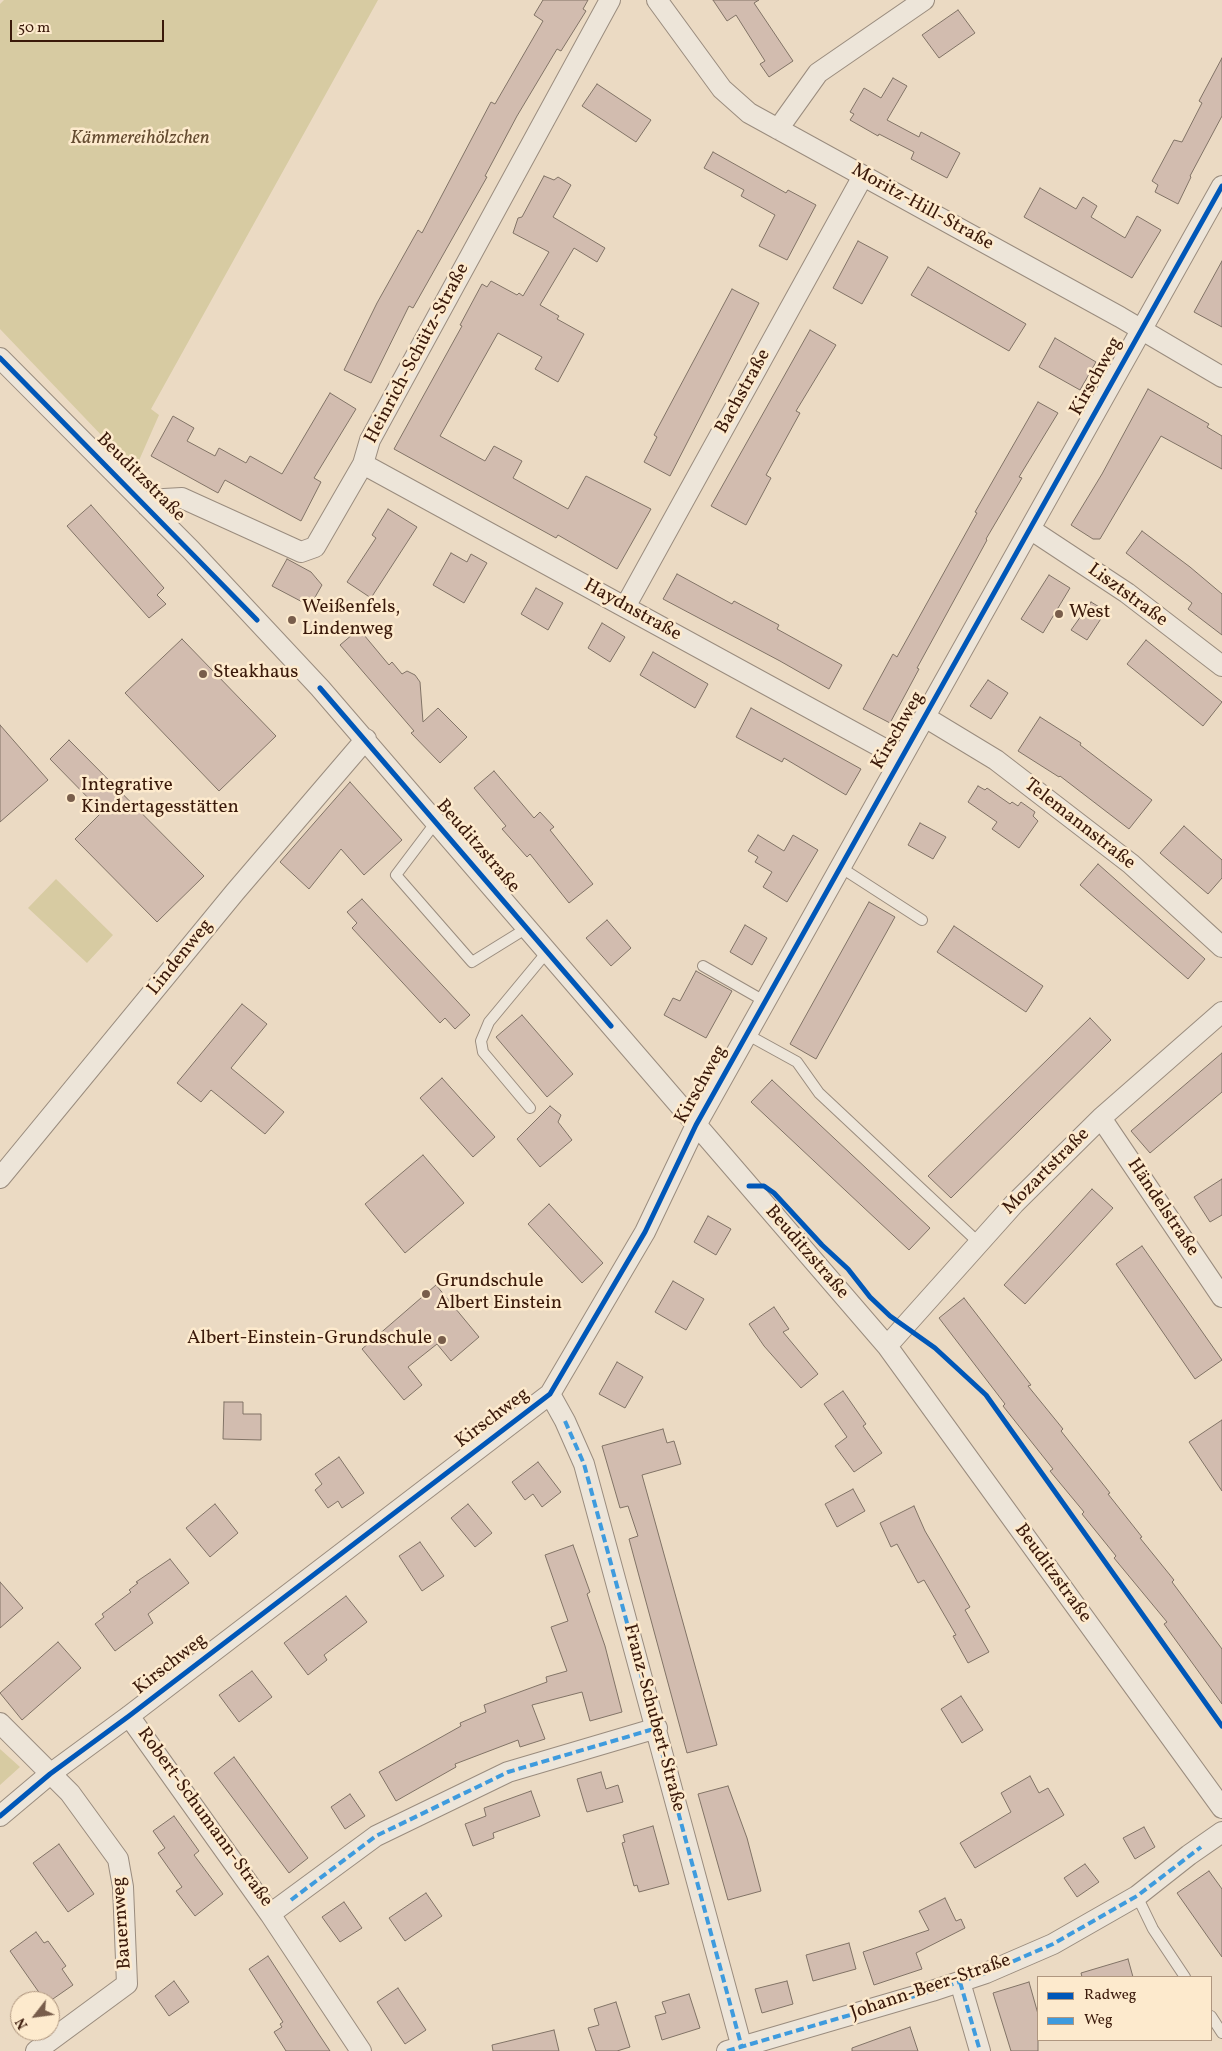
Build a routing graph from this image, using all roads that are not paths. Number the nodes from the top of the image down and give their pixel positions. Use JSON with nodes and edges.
{"nodes":[{"id":1,"x":610,"y":0,"type":"edge"},
{"id":2,"x":657,"y":0,"type":"edge"},
{"id":3,"x":924,"y":0,"type":"edge"},
{"id":4,"x":778,"y":129,"type":"junction"},
{"id":5,"x":863,"y":176,"type":"junction"},
{"id":6,"x":1222,"y":186,"type":"edge"},
{"id":7,"x":1141,"y":329,"type":"junction"},
{"id":8,"x":0,"y":358,"type":"edge"},
{"id":9,"x":1222,"y":376,"type":"edge"},
{"id":10,"x":363,"y":464,"type":"junction"},
{"id":11,"x":147,"y":506,"type":"junction"},
{"id":12,"x":1030,"y":528,"type":"junction"},
{"id":13,"x":625,"y":607,"type":"junction"},
{"id":14,"x":1222,"y":666,"type":"edge"},
{"id":15,"x":925,"y":717,"type":"junction"},
{"id":16,"x":366,"y":739,"type":"junction"},
{"id":17,"x":901,"y":758,"type":"junction"},
{"id":18,"x":436,"y":822,"type":"junction"},
{"id":19,"x":840,"y":868,"type":"junction"},
{"id":20,"x":922,"y":920,"type":"dead end"},
{"id":21,"x":527,"y":928,"type":"junction"},
{"id":22,"x":1222,"y":946,"type":"edge"},
{"id":23,"x":547,"y":952,"type":"junction"},
{"id":24,"x":703,"y":966,"type":"dead end"},
{"id":25,"x":766,"y":1002,"type":"junction"},
{"id":26,"x":1222,"y":1012,"type":"edge"},
{"id":27,"x":748,"y":1035,"type":"junction"},
{"id":28,"x":530,"y":1108,"type":"dead end"},
{"id":29,"x":1101,"y":1118,"type":"junction"},
{"id":30,"x":696,"y":1125,"type":"junction"},
{"id":31,"x":0,"y":1178,"type":"edge"},
{"id":32,"x":978,"y":1242,"type":"junction"},
{"id":33,"x":1222,"y":1297,"type":"edge"},
{"id":34,"x":887,"y":1346,"type":"junction"},
{"id":35,"x":550,"y":1394,"type":"junction"},
{"id":36,"x":129,"y":1716,"type":"junction"},
{"id":37,"x":0,"y":1723,"type":"edge"},
{"id":38,"x":657,"y":1728,"type":"junction"},
{"id":39,"x":50,"y":1774,"type":"junction"},
{"id":40,"x":1222,"y":1808,"type":"edge"},
{"id":41,"x":0,"y":1816,"type":"edge"},
{"id":42,"x":1222,"y":1832,"type":"edge"},
{"id":43,"x":1137,"y":1896,"type":"junction"},
{"id":44,"x":270,"y":1914,"type":"junction"},
{"id":45,"x":1184,"y":1976,"type":"edge"},
{"id":46,"x":960,"y":1982,"type":"junction"},
{"id":47,"x":1212,"y":2018,"type":"edge"},
{"id":48,"x":1222,"y":2033,"type":"edge"},
{"id":49,"x":734,"y":2049,"type":"edge"},
{"id":50,"x":36,"y":2051,"type":"edge"},
{"id":51,"x":361,"y":2051,"type":"edge"},
{"id":52,"x":980,"y":2051,"type":"edge"}],
"edges":[{"from":1,"to":10,"type":"street","name":"Heinrich-Schütz-Straße"},
{"from":2,"to":4,"type":"street","name":"Moritz-Hill-Straße"},
{"from":3,"to":4,"type":"street"},
{"from":4,"to":5,"type":"street","name":"Moritz-Hill-Straße"},
{"from":5,"to":7,"type":"street","name":"Moritz-Hill-Straße"},
{"from":5,"to":13,"type":"street","name":"Bachstraße"},
{"from":6,"to":7,"type":"street","name":"Kirschweg"},
{"from":7,"to":9,"type":"street","name":"Moritz-Hill-Straße"},
{"from":7,"to":12,"type":"street","name":"Kirschweg"},
{"from":8,"to":11,"type":"street","name":"Beuditzstraße"},
{"from":10,"to":11,"type":"street","name":"Heinrich-Schütz-Straße"},
{"from":10,"to":13,"type":"street","name":"Haydnstraße"},
{"from":11,"to":16,"type":"street","name":"Beuditzstraße"},
{"from":12,"to":14,"type":"street","name":"Lisztstraße"},
{"from":12,"to":15,"type":"street","name":"Kirschweg"},
{"from":13,"to":17,"type":"street","name":"Haydnstraße"},
{"from":15,"to":17,"type":"street","name":"Kirschweg"},
{"from":15,"to":22,"type":"street","name":"Telemannstraße"},
{"from":16,"to":18,"type":"street","name":"Beuditzstraße"},
{"from":16,"to":31,"type":"street","name":"Lindenweg"},
{"from":17,"to":19,"type":"street","name":"Kirschweg"},
{"from":18,"to":21,"type":"street","name":"Beuditzstraße"},
{"from":18,"to":21,"type":"lane"},
{"from":19,"to":20,"type":"lane"},
{"from":19,"to":25,"type":"street","name":"Kirschweg"},
{"from":21,"to":23,"type":"street","name":"Beuditzstraße"},
{"from":23,"to":28,"type":"lane"},
{"from":23,"to":30,"type":"street","name":"Beuditzstraße"},
{"from":24,"to":25,"type":"lane"},
{"from":25,"to":27,"type":"street","name":"Kirschweg"},
{"from":26,"to":29,"type":"street","name":"Mozartstraße"},
{"from":27,"to":30,"type":"street","name":"Kirschweg"},
{"from":27,"to":32,"type":"lane"},
{"from":29,"to":32,"type":"street","name":"Mozartstraße"},
{"from":29,"to":33,"type":"street","name":"Händelstraße"},
{"from":30,"to":34,"type":"street","name":"Beuditzstraße"},
{"from":30,"to":35,"type":"street","name":"Kirschweg"},
{"from":32,"to":34,"type":"street","name":"Mozartstraße"},
{"from":34,"to":40,"type":"street","name":"Beuditzstraße"},
{"from":35,"to":36,"type":"street","name":"Kirschweg"},
{"from":35,"to":38,"type":"street","name":"Franz-Schubert-Straße"},
{"from":36,"to":39,"type":"street","name":"Kirschweg"},
{"from":36,"to":44,"type":"street","name":"Robert-Schumann-Straße"},
{"from":37,"to":39,"type":"street"},
{"from":38,"to":44,"type":"street","name":"Robert-Schumann-Straße"},
{"from":38,"to":49,"type":"street","name":"Franz-Schubert-Straße"},
{"from":39,"to":41,"type":"street","name":"Kirschweg"},
{"from":39,"to":50,"type":"street","name":"Bauernweg"},
{"from":42,"to":43,"type":"street","name":"Johann-Beer-Straße"},
{"from":43,"to":45,"type":"lane"},
{"from":43,"to":46,"type":"street","name":"Johann-Beer-Straße"},
{"from":44,"to":51,"type":"street"},
{"from":46,"to":49,"type":"street","name":"Johann-Beer-Straße"},
{"from":46,"to":52,"type":"street"},
{"from":47,"to":48,"type":"lane"}]}
